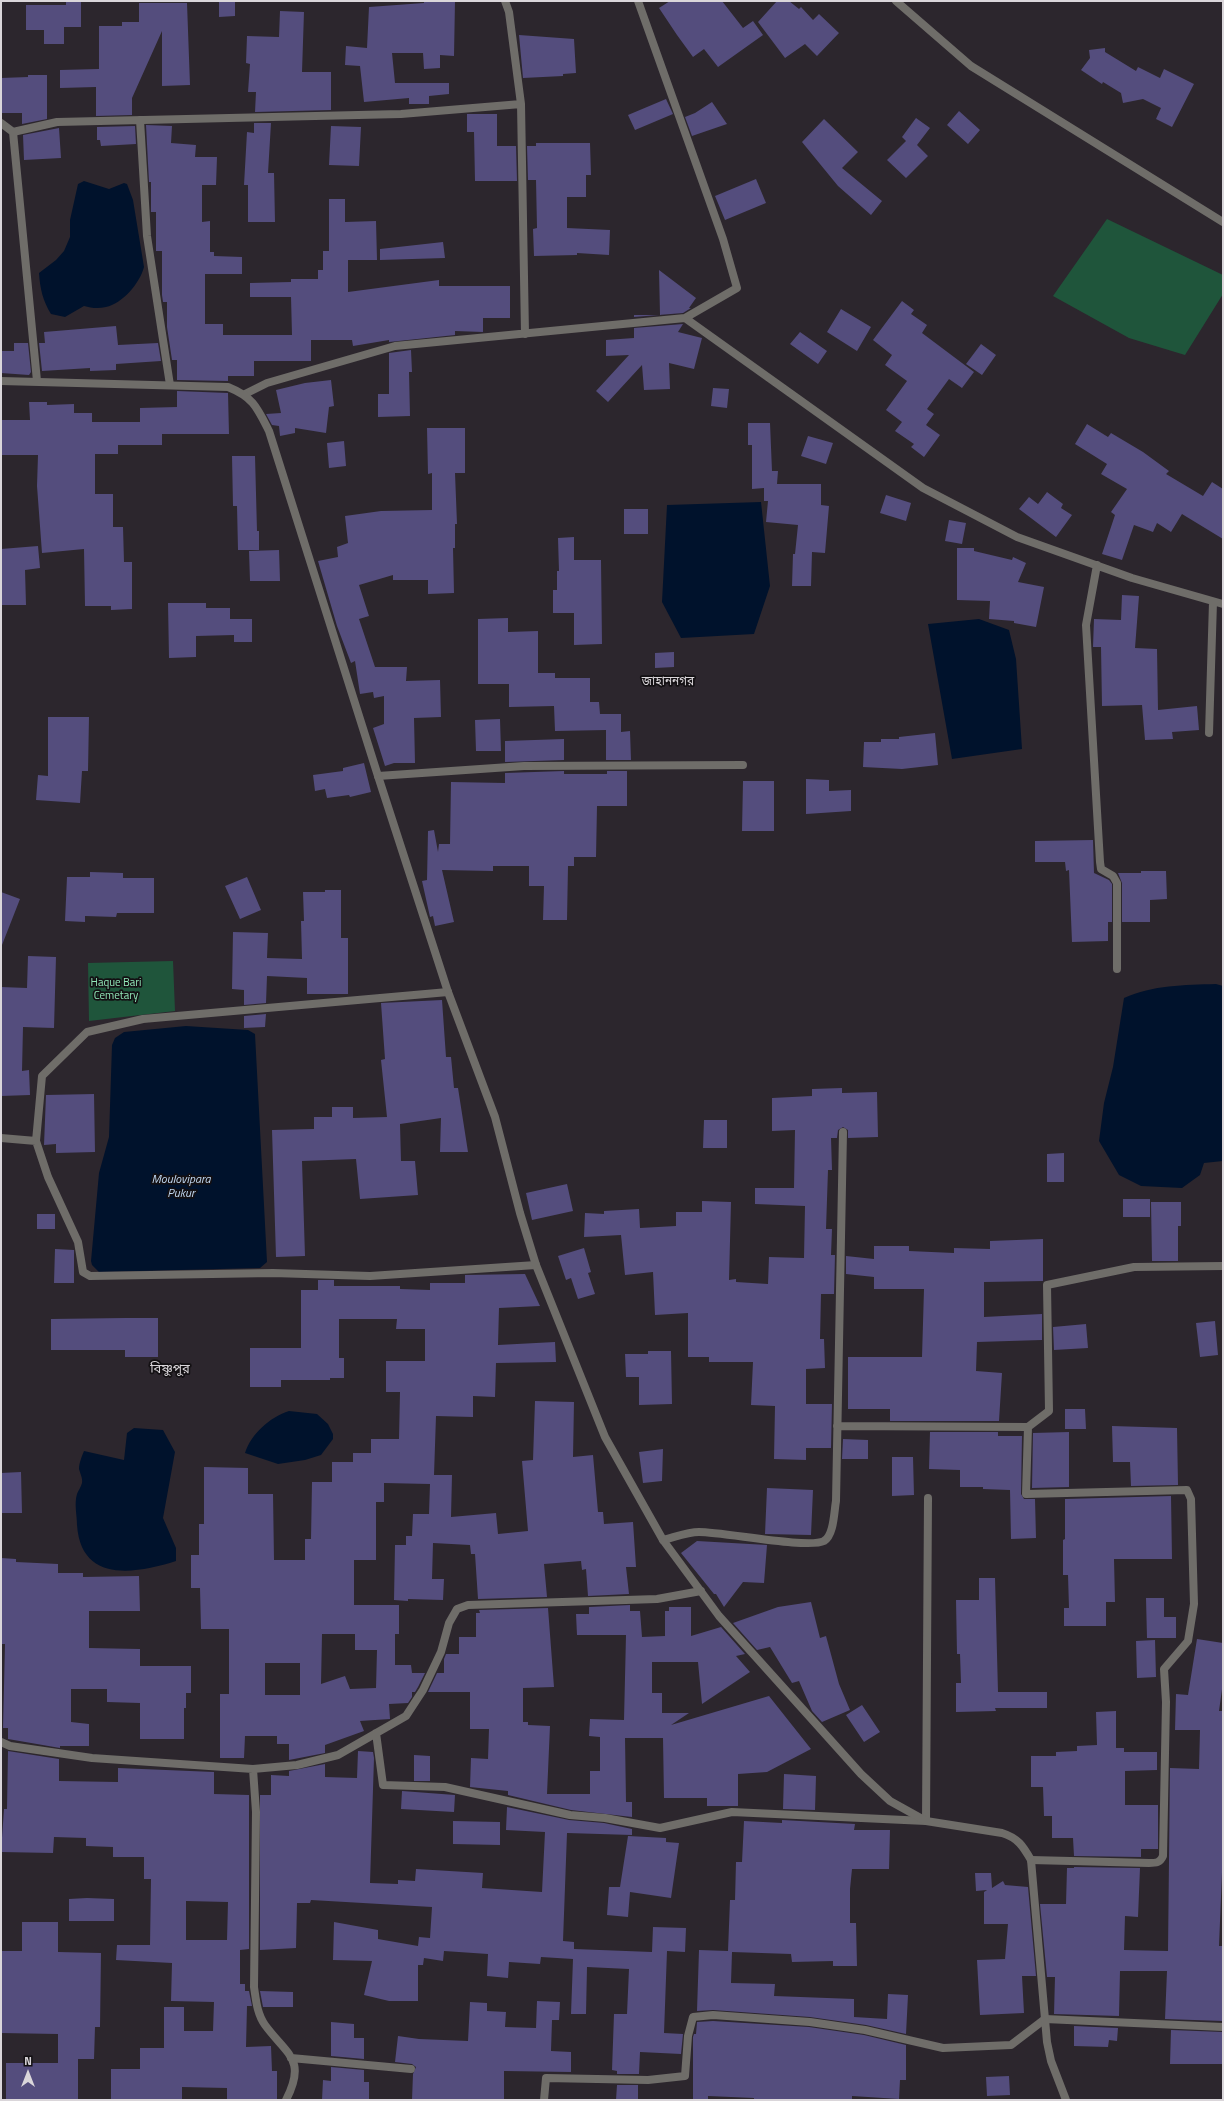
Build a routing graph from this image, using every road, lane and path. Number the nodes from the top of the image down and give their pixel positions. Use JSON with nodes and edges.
{"nodes":[{"id":1,"x":505,"y":1,"type":"edge"},
{"id":2,"x":638,"y":1,"type":"edge"},
{"id":3,"x":896,"y":1,"type":"edge"},
{"id":4,"x":521,"y":104,"type":"junction"},
{"id":5,"x":140,"y":120,"type":"junction"},
{"id":6,"x":1,"y":124,"type":"edge"},
{"id":7,"x":13,"y":132,"type":"junction"},
{"id":8,"x":1223,"y":222,"type":"edge"},
{"id":9,"x":685,"y":318,"type":"junction"},
{"id":10,"x":525,"y":334,"type":"junction"},
{"id":11,"x":1,"y":381,"type":"edge"},
{"id":12,"x":37,"y":381,"type":"junction"},
{"id":13,"x":170,"y":385,"type":"junction"},
{"id":14,"x":245,"y":394,"type":"junction"},
{"id":15,"x":1097,"y":565,"type":"junction"},
{"id":16,"x":1213,"y":602,"type":"junction"},
{"id":17,"x":1223,"y":604,"type":"edge"},
{"id":18,"x":1209,"y":733,"type":"dead end"},
{"id":19,"x":743,"y":765,"type":"dead end"},
{"id":20,"x":378,"y":776,"type":"junction"},
{"id":21,"x":1117,"y":969,"type":"dead end"},
{"id":22,"x":448,"y":992,"type":"junction"},
{"id":23,"x":843,"y":1132,"type":"dead end"},
{"id":24,"x":1,"y":1138,"type":"edge"},
{"id":25,"x":36,"y":1141,"type":"junction"},
{"id":26,"x":536,"y":1265,"type":"junction"},
{"id":27,"x":1223,"y":1266,"type":"edge"},
{"id":28,"x":837,"y":1426,"type":"junction"},
{"id":29,"x":1028,"y":1426,"type":"junction"},
{"id":30,"x":928,"y":1498,"type":"dead end"},
{"id":31,"x":664,"y":1540,"type":"junction"},
{"id":32,"x":701,"y":1591,"type":"junction"},
{"id":33,"x":376,"y":1733,"type":"junction"},
{"id":34,"x":1,"y":1742,"type":"edge"},
{"id":35,"x":253,"y":1769,"type":"junction"},
{"id":36,"x":926,"y":1821,"type":"junction"},
{"id":37,"x":1031,"y":1860,"type":"junction"},
{"id":38,"x":1044,"y":2019,"type":"junction"},
{"id":39,"x":1223,"y":2027,"type":"edge"},
{"id":40,"x":291,"y":2058,"type":"junction"},
{"id":41,"x":411,"y":2068,"type":"dead end"},
{"id":42,"x":286,"y":2100,"type":"edge"},
{"id":43,"x":544,"y":2100,"type":"edge"},
{"id":44,"x":1066,"y":2100,"type":"edge"}],
"edges":[{"from":1,"to":4,"type":"street"},
{"from":2,"to":9,"type":"street"},
{"from":3,"to":8,"type":"street"},
{"from":4,"to":5,"type":"street"},
{"from":4,"to":10,"type":"street"},
{"from":5,"to":7,"type":"street"},
{"from":5,"to":13,"type":"street"},
{"from":6,"to":7,"type":"street"},
{"from":7,"to":12,"type":"street"},
{"from":9,"to":10,"type":"street"},
{"from":9,"to":15,"type":"street"},
{"from":10,"to":14,"type":"street"},
{"from":11,"to":12,"type":"street"},
{"from":12,"to":13,"type":"street"},
{"from":13,"to":14,"type":"street"},
{"from":14,"to":20,"type":"street"},
{"from":15,"to":16,"type":"street"},
{"from":15,"to":21,"type":"street"},
{"from":16,"to":17,"type":"street"},
{"from":16,"to":18,"type":"street"},
{"from":19,"to":20,"type":"street"},
{"from":20,"to":22,"type":"street"},
{"from":22,"to":25,"type":"street"},
{"from":22,"to":26,"type":"street"},
{"from":23,"to":28,"type":"street"},
{"from":24,"to":25,"type":"street"},
{"from":25,"to":26,"type":"street"},
{"from":26,"to":31,"type":"street"},
{"from":27,"to":29,"type":"street"},
{"from":28,"to":29,"type":"street"},
{"from":28,"to":31,"type":"street"},
{"from":29,"to":37,"type":"street"},
{"from":30,"to":36,"type":"street"},
{"from":31,"to":32,"type":"street"},
{"from":32,"to":33,"type":"street"},
{"from":32,"to":36,"type":"street"},
{"from":33,"to":35,"type":"street"},
{"from":33,"to":36,"type":"street"},
{"from":34,"to":35,"type":"street"},
{"from":35,"to":40,"type":"street"},
{"from":36,"to":37,"type":"street"},
{"from":37,"to":38,"type":"street"},
{"from":38,"to":39,"type":"street"},
{"from":38,"to":43,"type":"street"},
{"from":38,"to":44,"type":"street"},
{"from":40,"to":41,"type":"street"},
{"from":40,"to":42,"type":"street"}]}
